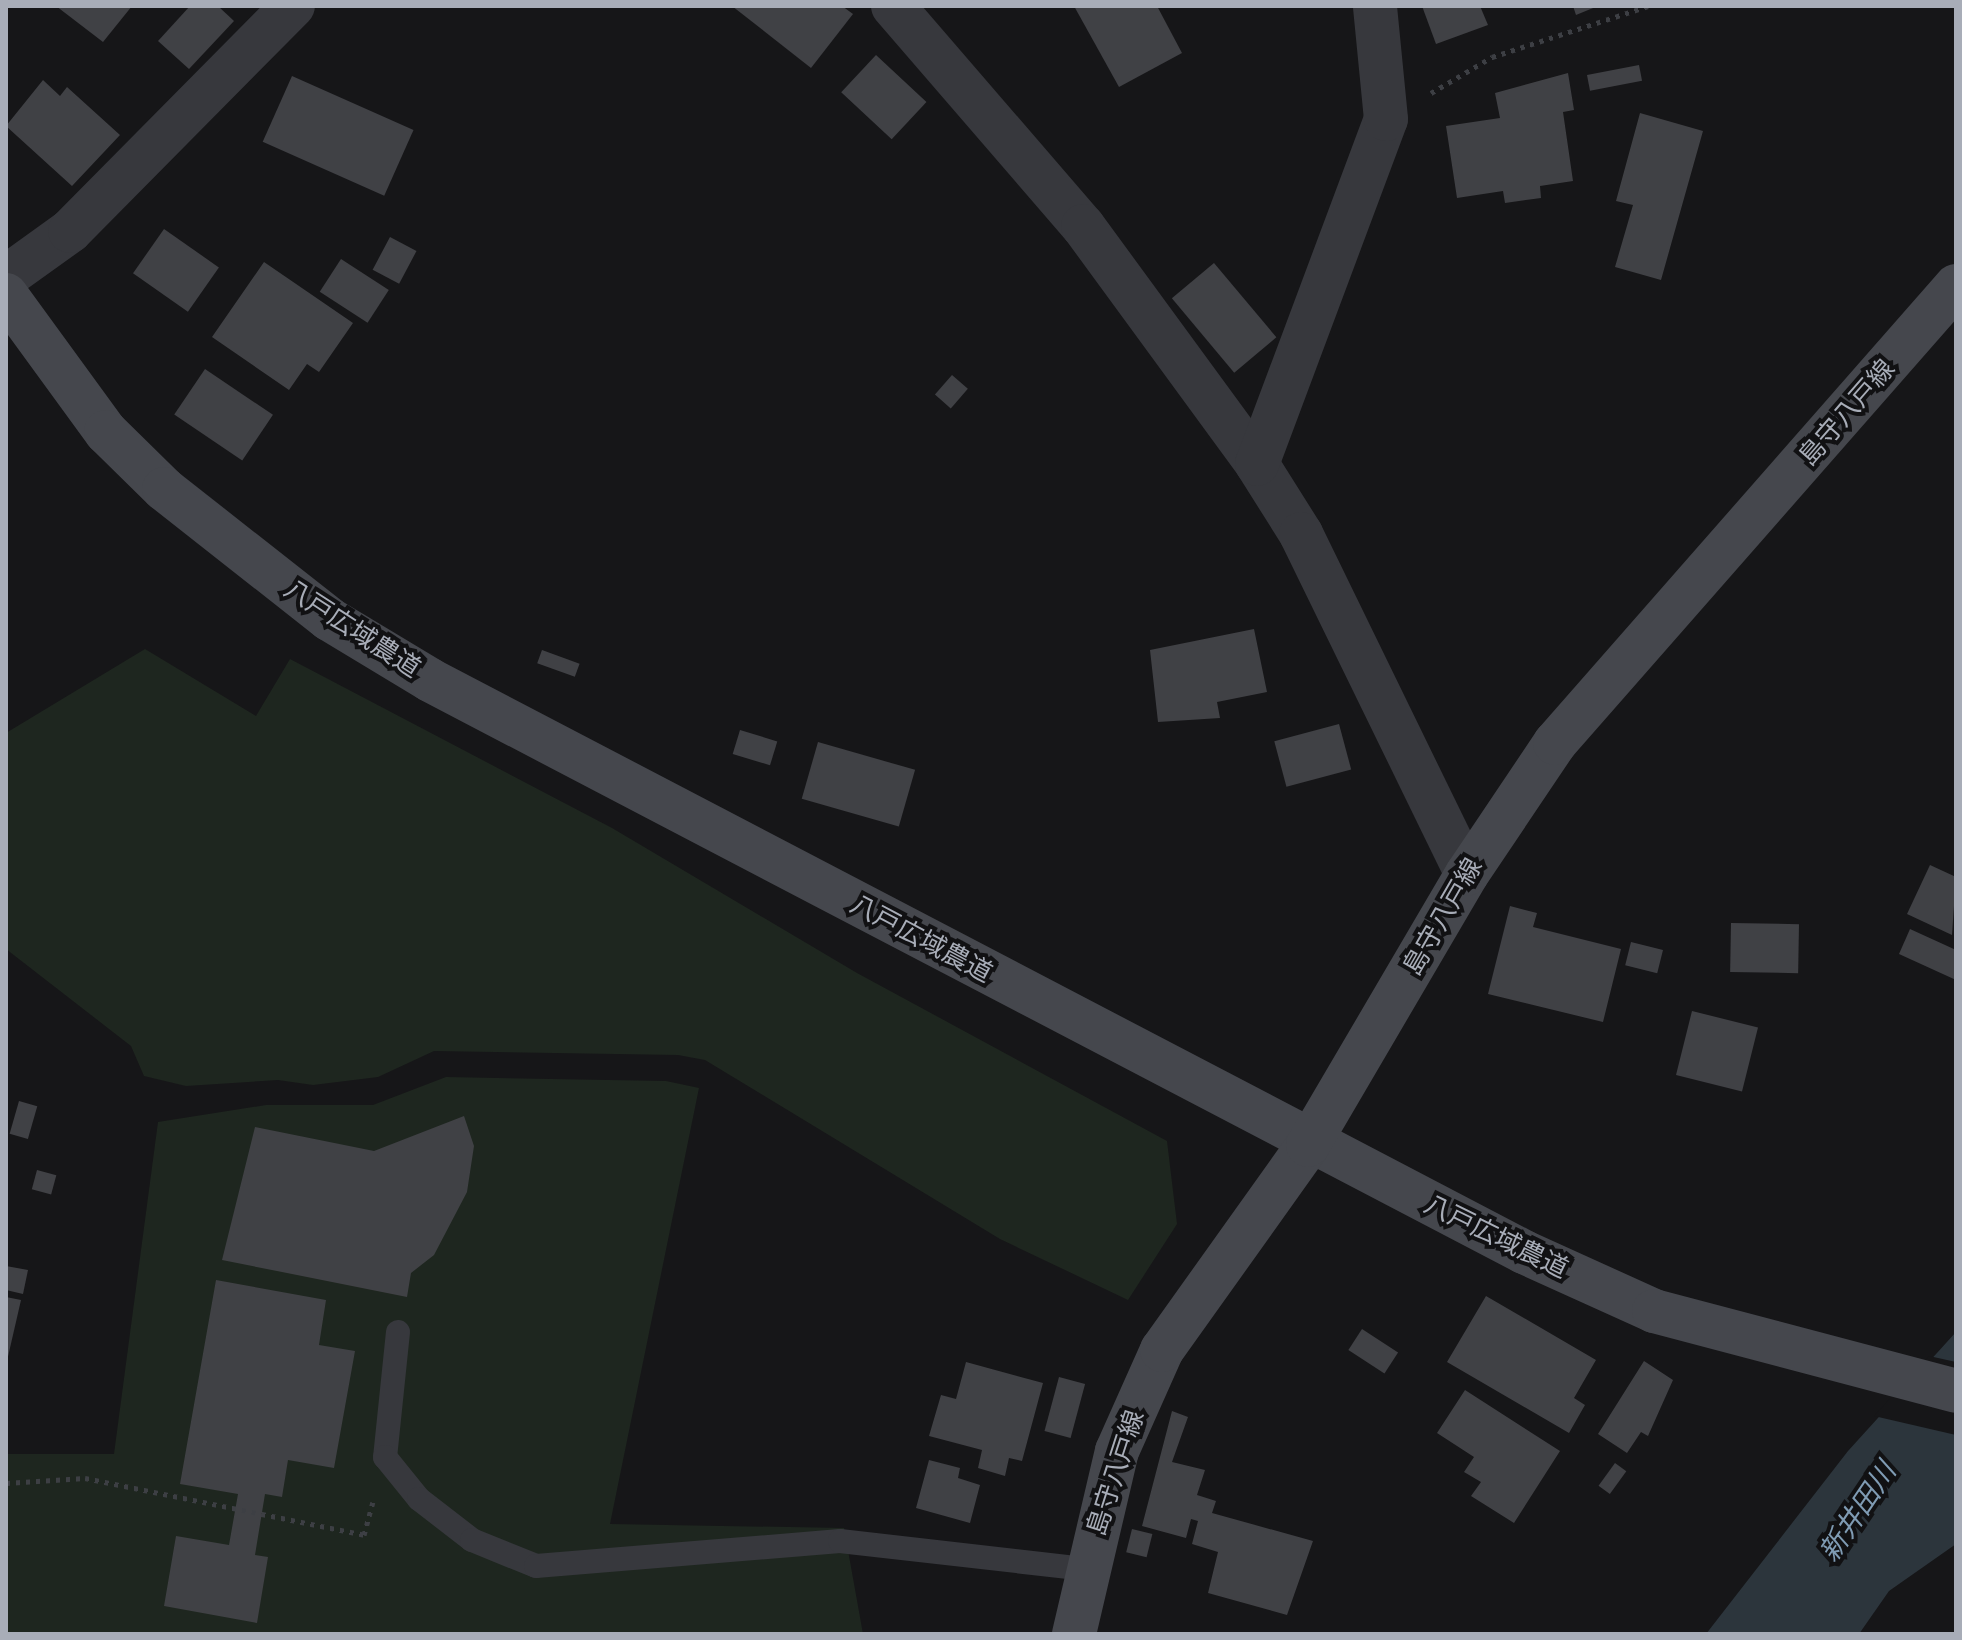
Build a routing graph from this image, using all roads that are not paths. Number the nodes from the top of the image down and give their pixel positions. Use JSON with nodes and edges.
{"nodes":[{"id":1,"x":293,"y":6,"type":"edge"},
{"id":2,"x":893,"y":6,"type":"edge"},
{"id":3,"x":1375,"y":6,"type":"edge"},
{"id":4,"x":6,"y":277,"type":"edge"},
{"id":5,"x":1956,"y":286,"type":"edge"},
{"id":6,"x":6,"y":295,"type":"edge"},
{"id":7,"x":1257,"y":464,"type":"junction"},
{"id":8,"x":1467,"y":874,"type":"junction"},
{"id":9,"x":1308,"y":1145,"type":"junction"},
{"id":10,"x":398,"y":1332,"type":"dead end"},
{"id":11,"x":1956,"y":1391,"type":"edge"},
{"id":12,"x":1086,"y":1569,"type":"junction"},
{"id":13,"x":1074,"y":1634,"type":"edge"}],
"edges":[{"from":1,"to":4,"type":"street"},
{"from":2,"to":7,"type":"street"},
{"from":3,"to":7,"type":"street"},
{"from":5,"to":8,"type":"street","name":"島守八戸線"},
{"from":6,"to":9,"type":"street","name":"八戸広域農道"},
{"from":7,"to":8,"type":"street"},
{"from":8,"to":9,"type":"street","name":"島守八戸線"},
{"from":9,"to":11,"type":"street","name":"八戸広域農道"},
{"from":9,"to":12,"type":"street","name":"島守八戸線"},
{"from":10,"to":12,"type":"lane"},
{"from":12,"to":13,"type":"street","name":"島守八戸線"}]}
